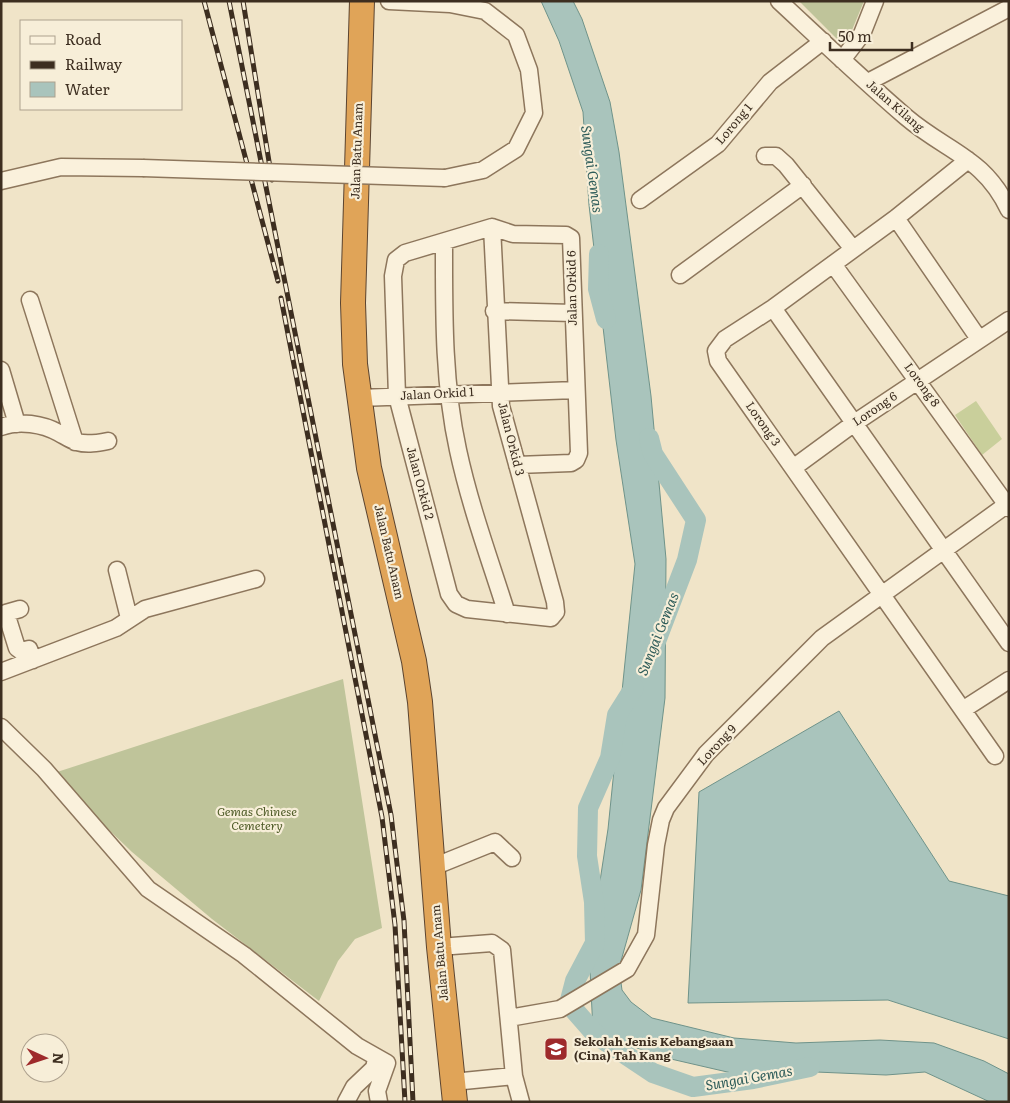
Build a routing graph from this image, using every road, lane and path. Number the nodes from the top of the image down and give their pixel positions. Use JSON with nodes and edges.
{"nodes":[{"id":1,"x":362,"y":1,"type":"edge"},
{"id":2,"x":389,"y":1,"type":"edge"},
{"id":3,"x":779,"y":1,"type":"edge"},
{"id":4,"x":875,"y":1,"type":"edge"},
{"id":5,"x":1009,"y":8,"type":"edge"},
{"id":6,"x":823,"y":41,"type":"junction"},
{"id":7,"x":842,"y":60,"type":"junction"},
{"id":8,"x":868,"y":82,"type":"junction"},
{"id":9,"x":766,"y":156,"type":"dead end"},
{"id":10,"x":968,"y":160,"type":"junction"},
{"id":11,"x":1,"y":181,"type":"edge"},
{"id":12,"x":803,"y":185,"type":"junction"},
{"id":13,"x":640,"y":200,"type":"dead end"},
{"id":14,"x":1009,"y":210,"type":"edge"},
{"id":15,"x":896,"y":218,"type":"junction"},
{"id":16,"x":492,"y":227,"type":"junction"},
{"id":17,"x":444,"y":242,"type":"junction"},
{"id":18,"x":853,"y":250,"type":"junction"},
{"id":19,"x":833,"y":264,"type":"junction"},
{"id":20,"x":680,"y":275,"type":"dead end"},
{"id":21,"x":30,"y":300,"type":"dead end"},
{"id":22,"x":773,"y":308,"type":"junction"},
{"id":23,"x":494,"y":311,"type":"junction"},
{"id":24,"x":573,"y":313,"type":"junction"},
{"id":25,"x":1009,"y":320,"type":"edge"},
{"id":26,"x":979,"y":339,"type":"junction"},
{"id":27,"x":1,"y":370,"type":"edge"},
{"id":28,"x":918,"y":380,"type":"junction"},
{"id":29,"x":576,"y":390,"type":"junction"},
{"id":30,"x":500,"y":391,"type":"junction"},
{"id":31,"x":449,"y":394,"type":"junction"},
{"id":32,"x":397,"y":396,"type":"junction"},
{"id":33,"x":359,"y":398,"type":"junction"},
{"id":34,"x":853,"y":424,"type":"junction"},
{"id":35,"x":9,"y":426,"type":"edge"},
{"id":36,"x":108,"y":441,"type":"dead end"},
{"id":37,"x":75,"y":442,"type":"junction"},
{"id":38,"x":517,"y":465,"type":"junction"},
{"id":39,"x":793,"y":468,"type":"junction"},
{"id":40,"x":1008,"y":505,"type":"edge"},
{"id":41,"x":945,"y":551,"type":"junction"},
{"id":42,"x":118,"y":570,"type":"dead end"},
{"id":43,"x":256,"y":578,"type":"dead end"},
{"id":44,"x":882,"y":594,"type":"junction"},
{"id":45,"x":9,"y":612,"type":"edge"},
{"id":46,"x":507,"y":614,"type":"junction"},
{"id":47,"x":554,"y":616,"type":"joint"},
{"id":48,"x":129,"y":618,"type":"junction"},
{"id":49,"x":1009,"y":643,"type":"edge"},
{"id":50,"x":33,"y":660,"type":"junction"},
{"id":51,"x":1,"y":672,"type":"edge"},
{"id":52,"x":1009,"y":680,"type":"edge"},
{"id":53,"x":964,"y":709,"type":"junction"},
{"id":54,"x":1,"y":728,"type":"edge"},
{"id":55,"x":995,"y":756,"type":"dead end"},
{"id":56,"x":512,"y":858,"type":"dead end"},
{"id":57,"x":433,"y":867,"type":"junction"},
{"id":58,"x":439,"y":947,"type":"junction"},
{"id":59,"x":509,"y":1018,"type":"junction"},
{"id":60,"x":382,"y":1061,"type":"junction"},
{"id":61,"x":514,"y":1076,"type":"junction"},
{"id":62,"x":454,"y":1092,"type":"edge"},
{"id":63,"x":347,"y":1099,"type":"edge"},
{"id":64,"x":378,"y":1100,"type":"edge"},
{"id":65,"x":521,"y":1102,"type":"edge"}],
"edges":[{"from":1,"to":33,"type":"highway","name":"Jalan Batu Anam"},
{"from":2,"to":11,"type":"street","bridge":true},
{"from":3,"to":6,"type":"street","name":"Jalan Kilang"},
{"from":4,"to":7,"type":"street"},
{"from":5,"to":8,"type":"street"},
{"from":6,"to":7,"type":"street","name":"Jalan Kilang"},
{"from":6,"to":13,"type":"street","name":"Lorong 1"},
{"from":7,"to":8,"type":"street","name":"Jalan Kilang"},
{"from":8,"to":10,"type":"street","name":"Jalan Kilang"},
{"from":9,"to":12,"type":"street"},
{"from":10,"to":14,"type":"street","name":"Jalan Kilang"},
{"from":10,"to":15,"type":"street","name":"Lorong 3"},
{"from":12,"to":18,"type":"street"},
{"from":12,"to":20,"type":"street"},
{"from":15,"to":18,"type":"street","name":"Lorong 3"},
{"from":15,"to":26,"type":"street"},
{"from":16,"to":17,"type":"street"},
{"from":16,"to":23,"type":"street","name":"Jalan Orkid 3"},
{"from":16,"to":24,"type":"street","name":"Jalan Orkid 6"},
{"from":17,"to":31,"type":"street"},
{"from":17,"to":32,"type":"street","name":"Jalan Orkid 2"},
{"from":18,"to":19,"type":"street","name":"Lorong 3"},
{"from":19,"to":22,"type":"street","name":"Lorong 3"},
{"from":19,"to":28,"type":"street","name":"Lorong 8"},
{"from":21,"to":37,"type":"street"},
{"from":22,"to":34,"type":"street"},
{"from":22,"to":39,"type":"street","name":"Lorong 3"},
{"from":23,"to":24,"type":"street"},
{"from":23,"to":30,"type":"street","name":"Jalan Orkid 3"},
{"from":24,"to":29,"type":"street","name":"Jalan Orkid 6"},
{"from":25,"to":26,"type":"street","name":"Lorong 6"},
{"from":26,"to":28,"type":"street","name":"Lorong 6"},
{"from":27,"to":35,"type":"street"},
{"from":28,"to":34,"type":"street","name":"Lorong 6"},
{"from":28,"to":40,"type":"street","name":"Lorong 8"},
{"from":29,"to":30,"type":"street","name":"Jalan Orkid 1"},
{"from":29,"to":38,"type":"street","name":"Jalan Orkid 6"},
{"from":30,"to":31,"type":"street","name":"Jalan Orkid 1"},
{"from":30,"to":38,"type":"street","name":"Jalan Orkid 3"},
{"from":31,"to":32,"type":"street","name":"Jalan Orkid 1"},
{"from":31,"to":46,"type":"street"},
{"from":32,"to":33,"type":"street","name":"Jalan Orkid 1"},
{"from":32,"to":46,"type":"street","name":"Jalan Orkid 2"},
{"from":33,"to":57,"type":"highway","name":"Jalan Batu Anam"},
{"from":34,"to":39,"type":"street","name":"Lorong 6"},
{"from":34,"to":41,"type":"street"},
{"from":35,"to":37,"type":"street"},
{"from":36,"to":37,"type":"street"},
{"from":38,"to":47,"type":"street","name":"Jalan Orkid 3"},
{"from":39,"to":44,"type":"street","name":"Lorong 3"},
{"from":40,"to":41,"type":"street","name":"Lorong 9"},
{"from":41,"to":44,"type":"street","name":"Lorong 9"},
{"from":41,"to":49,"type":"street"},
{"from":42,"to":48,"type":"street"},
{"from":43,"to":48,"type":"street"},
{"from":44,"to":53,"type":"street","name":"Lorong 3"},
{"from":44,"to":59,"type":"street","name":"Lorong 9"},
{"from":45,"to":50,"type":"street"},
{"from":46,"to":47,"type":"street","name":"Jalan Orkid 2"},
{"from":48,"to":50,"type":"street"},
{"from":50,"to":51,"type":"street"},
{"from":52,"to":53,"type":"street"},
{"from":53,"to":55,"type":"street","name":"Lorong 3"},
{"from":54,"to":60,"type":"street"},
{"from":56,"to":57,"type":"street"},
{"from":57,"to":58,"type":"highway","name":"Jalan Batu Anam"},
{"from":58,"to":59,"type":"street"},
{"from":58,"to":62,"type":"highway","name":"Jalan Batu Anam"},
{"from":59,"to":61,"type":"street"},
{"from":60,"to":63,"type":"street"},
{"from":60,"to":64,"type":"street"},
{"from":61,"to":62,"type":"street"},
{"from":61,"to":65,"type":"street"},
{"from":63,"to":64,"type":"street"}]}
